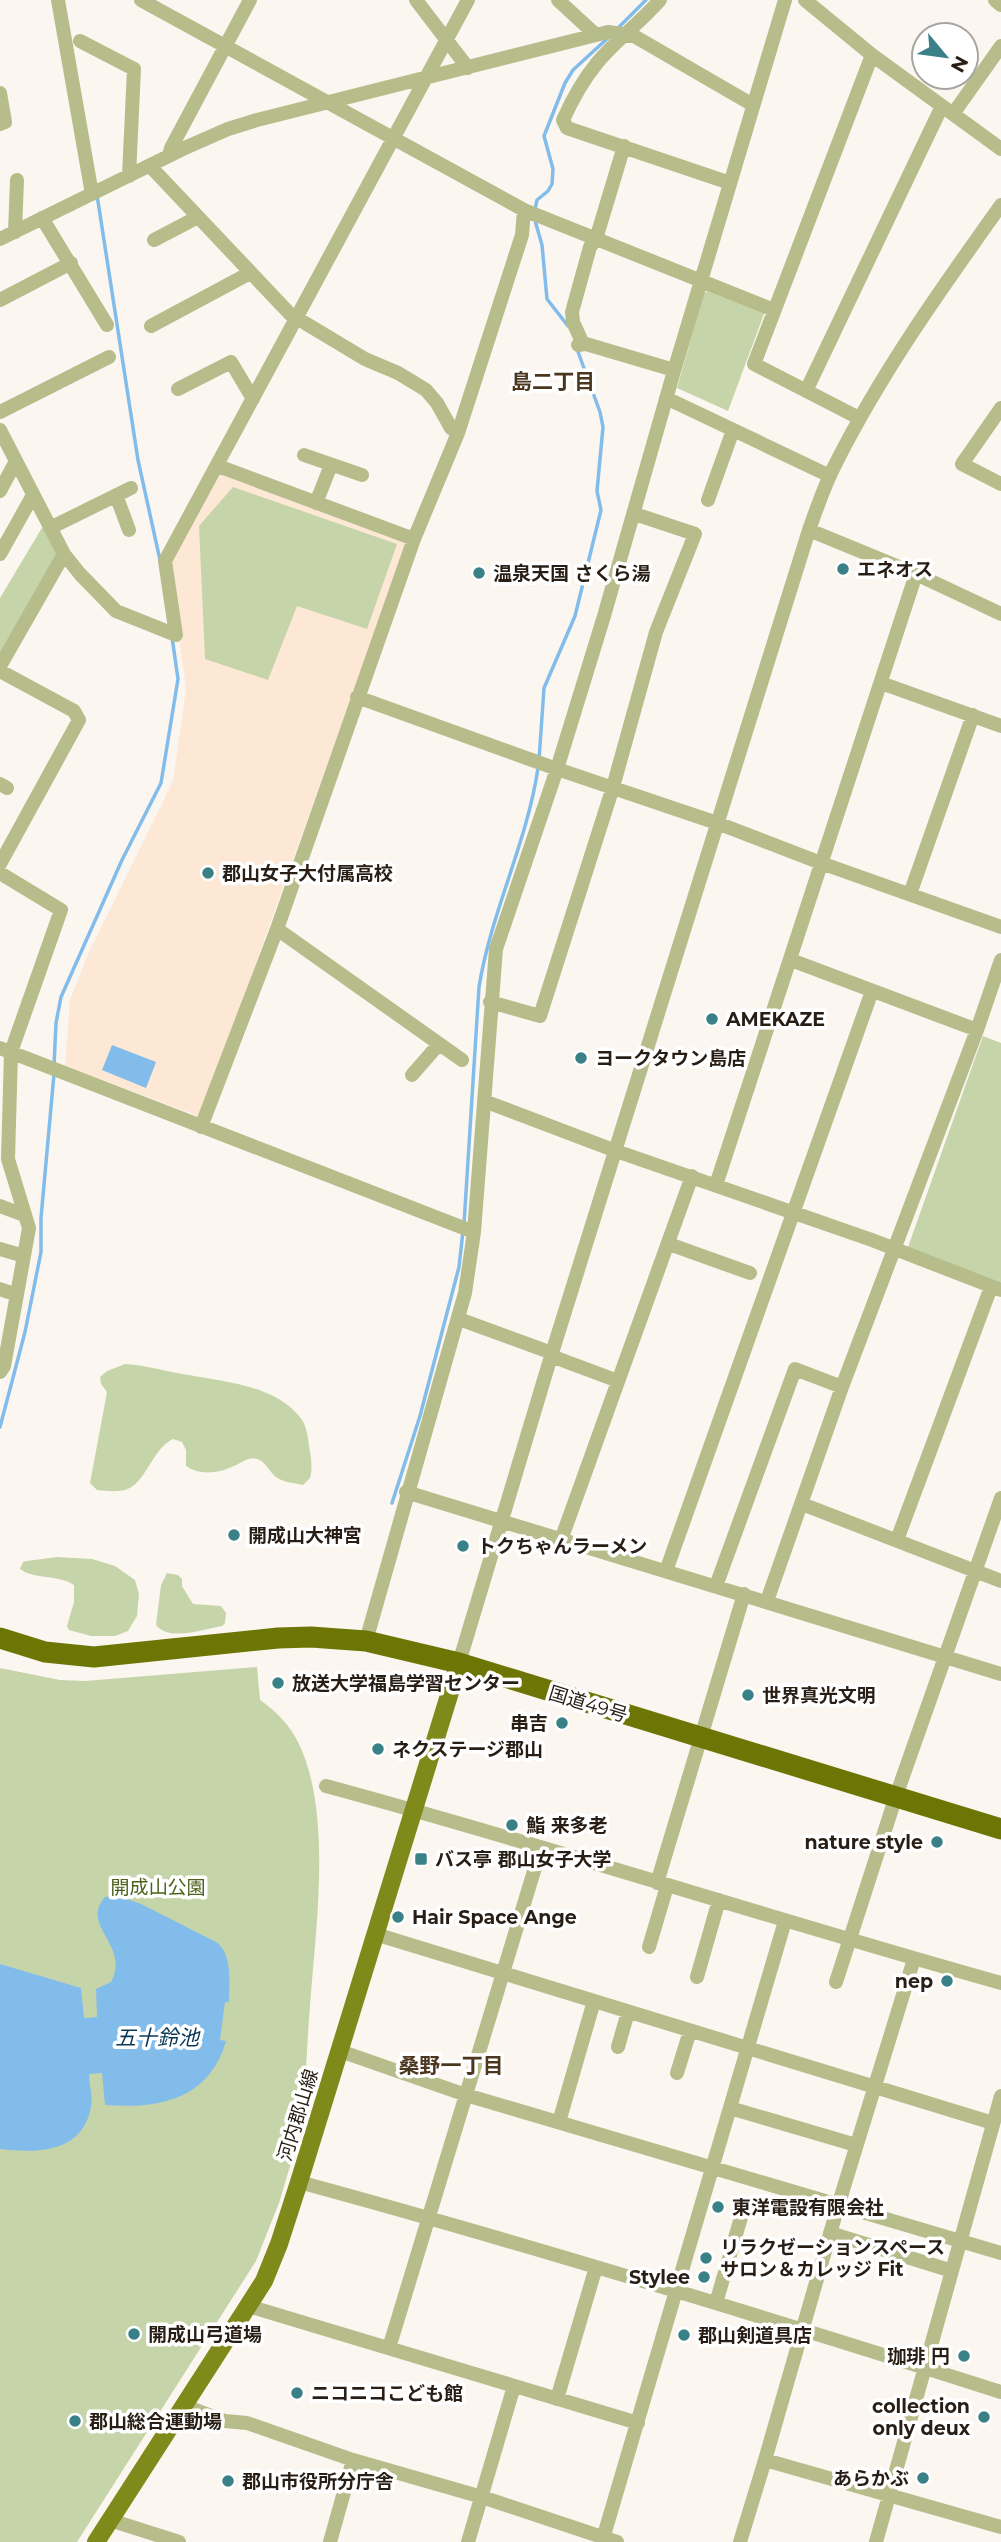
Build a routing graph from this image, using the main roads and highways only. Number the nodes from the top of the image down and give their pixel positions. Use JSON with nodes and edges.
{"nodes":[{"id":1,"x":0,"y":1638,"type":"edge"},
{"id":2,"x":459,"y":1664,"type":"junction"},
{"id":3,"x":1001,"y":1829,"type":"edge"},
{"id":4,"x":96,"y":2542,"type":"edge"}],
"edges":[{"from":1,"to":2,"type":"highway","name":"国道49号"},
{"from":2,"to":3,"type":"highway","name":"国道49号"},
{"from":2,"to":4,"type":"main road","name":"河内郡山線"}]}
